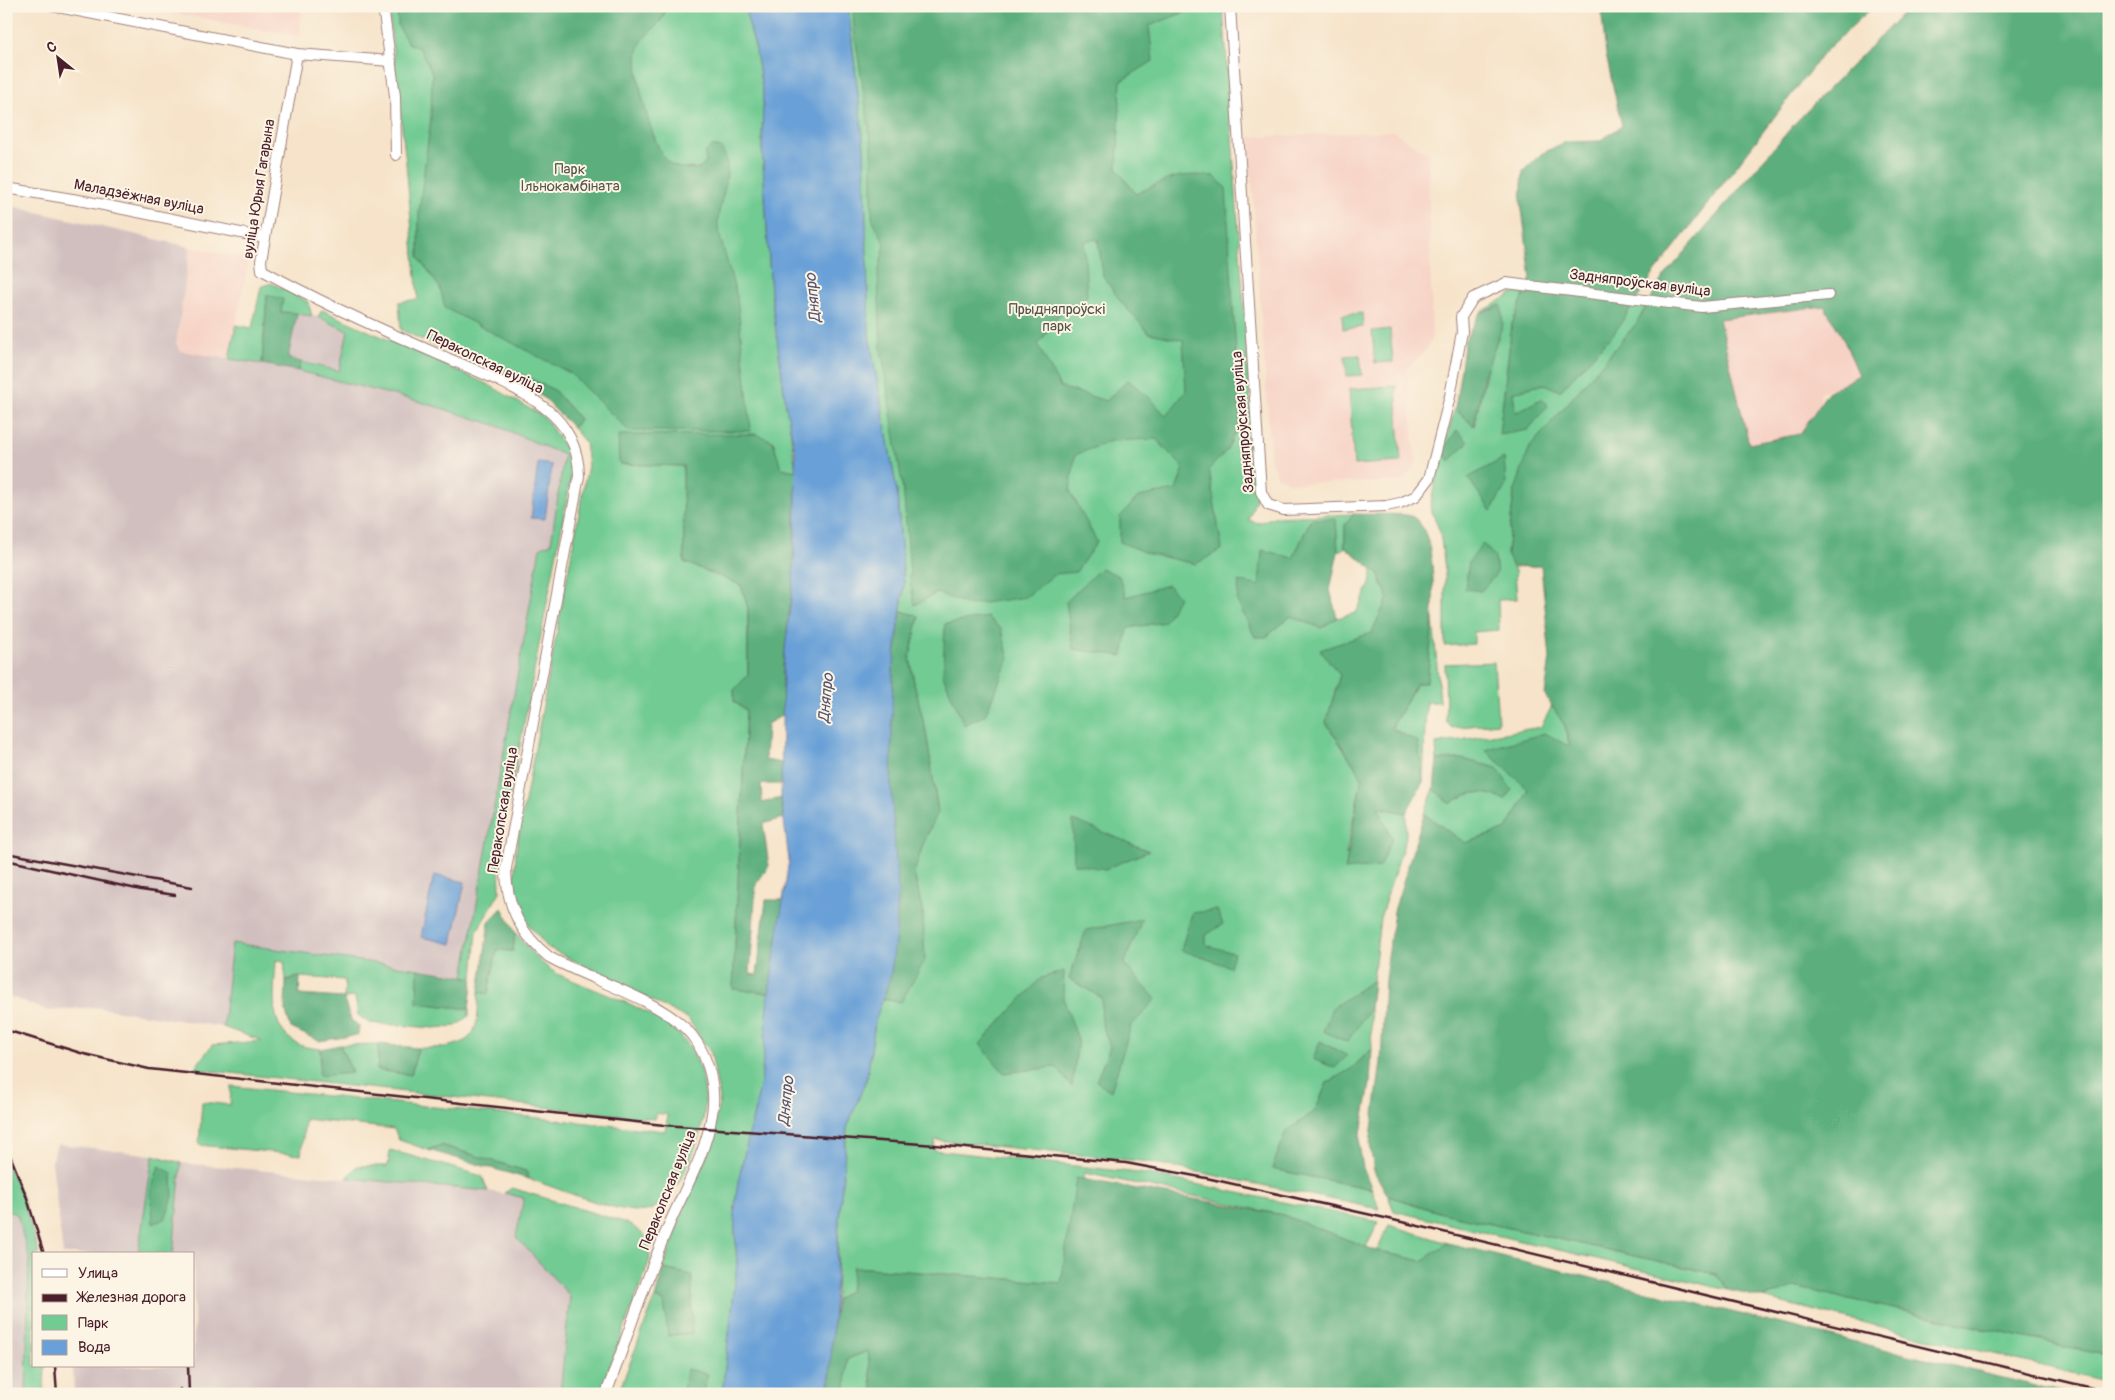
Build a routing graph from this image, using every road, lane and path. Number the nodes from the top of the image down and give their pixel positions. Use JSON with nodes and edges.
{"nodes":[{"id":1,"x":53,"y":6,"type":"edge"},
{"id":2,"x":383,"y":6,"type":"edge"},
{"id":3,"x":1230,"y":6,"type":"edge"},
{"id":4,"x":66,"y":7,"type":"edge"},
{"id":5,"x":297,"y":54,"type":"junction"},
{"id":6,"x":391,"y":61,"type":"junction"},
{"id":7,"x":396,"y":155,"type":"dead end"},
{"id":8,"x":6,"y":188,"type":"edge"},
{"id":9,"x":265,"y":238,"type":"junction"},
{"id":10,"x":1828,"y":296,"type":"dead end"},
{"id":11,"x":396,"y":336,"type":"joint"},
{"id":12,"x":606,"y":1394,"type":"edge"}],
"edges":[{"from":1,"to":4,"type":"street"},
{"from":2,"to":6,"type":"street"},
{"from":3,"to":10,"type":"street","name":"Задняпроўская вуліца"},
{"from":4,"to":5,"type":"street"},
{"from":5,"to":6,"type":"street"},
{"from":5,"to":9,"type":"street","name":"вуліца Юрыя Гагарына"},
{"from":6,"to":7,"type":"street"},
{"from":8,"to":9,"type":"street","name":"Маладзёжная вуліца"},
{"from":9,"to":11,"type":"street","name":"вуліца Юрыя Гагарына"},
{"from":11,"to":12,"type":"street","name":"Перакопская вуліца"}]}
